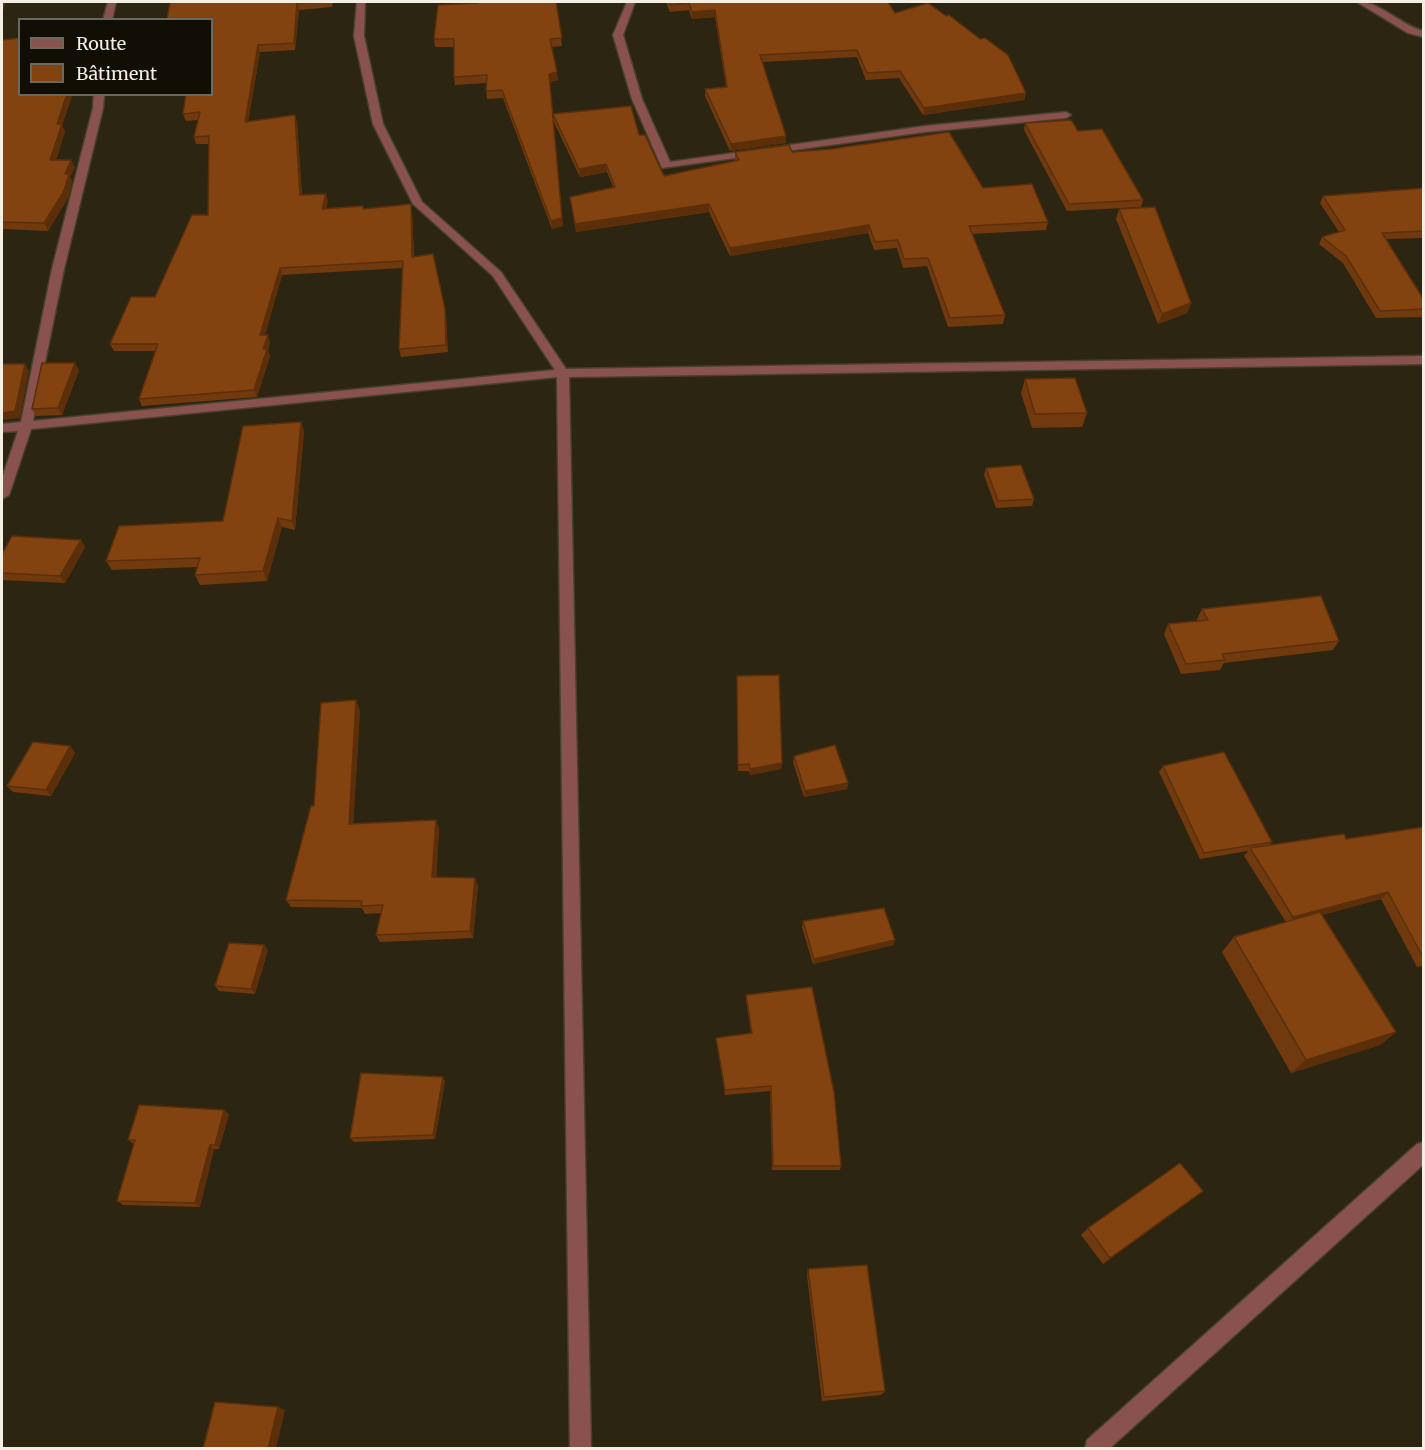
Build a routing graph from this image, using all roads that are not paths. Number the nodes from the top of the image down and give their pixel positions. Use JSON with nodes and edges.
{"nodes":[{"id":1,"x":112,"y":2,"type":"edge"},
{"id":2,"x":362,"y":2,"type":"edge"},
{"id":3,"x":631,"y":2,"type":"edge"},
{"id":4,"x":1361,"y":2,"type":"edge"},
{"id":5,"x":108,"y":18,"type":"edge"},
{"id":6,"x":1424,"y":34,"type":"edge"},
{"id":7,"x":99,"y":96,"type":"edge"},
{"id":8,"x":1066,"y":115,"type":"dead end"},
{"id":9,"x":1424,"y":360,"type":"edge"},
{"id":10,"x":563,"y":374,"type":"junction"},
{"id":11,"x":26,"y":427,"type":"junction"},
{"id":12,"x":2,"y":428,"type":"edge"},
{"id":13,"x":2,"y":495,"type":"edge"},
{"id":14,"x":1424,"y":1151,"type":"edge"},
{"id":15,"x":581,"y":1449,"type":"edge"},
{"id":16,"x":1095,"y":1449,"type":"edge"}],
"edges":[{"from":1,"to":5,"type":"street"},
{"from":2,"to":10,"type":"street"},
{"from":3,"to":8,"type":"street"},
{"from":4,"to":6,"type":"street"},
{"from":7,"to":11,"type":"street"},
{"from":9,"to":10,"type":"street"},
{"from":10,"to":11,"type":"street"},
{"from":10,"to":15,"type":"street"},
{"from":11,"to":12,"type":"street"},
{"from":11,"to":13,"type":"street"},
{"from":14,"to":16,"type":"street"}]}
